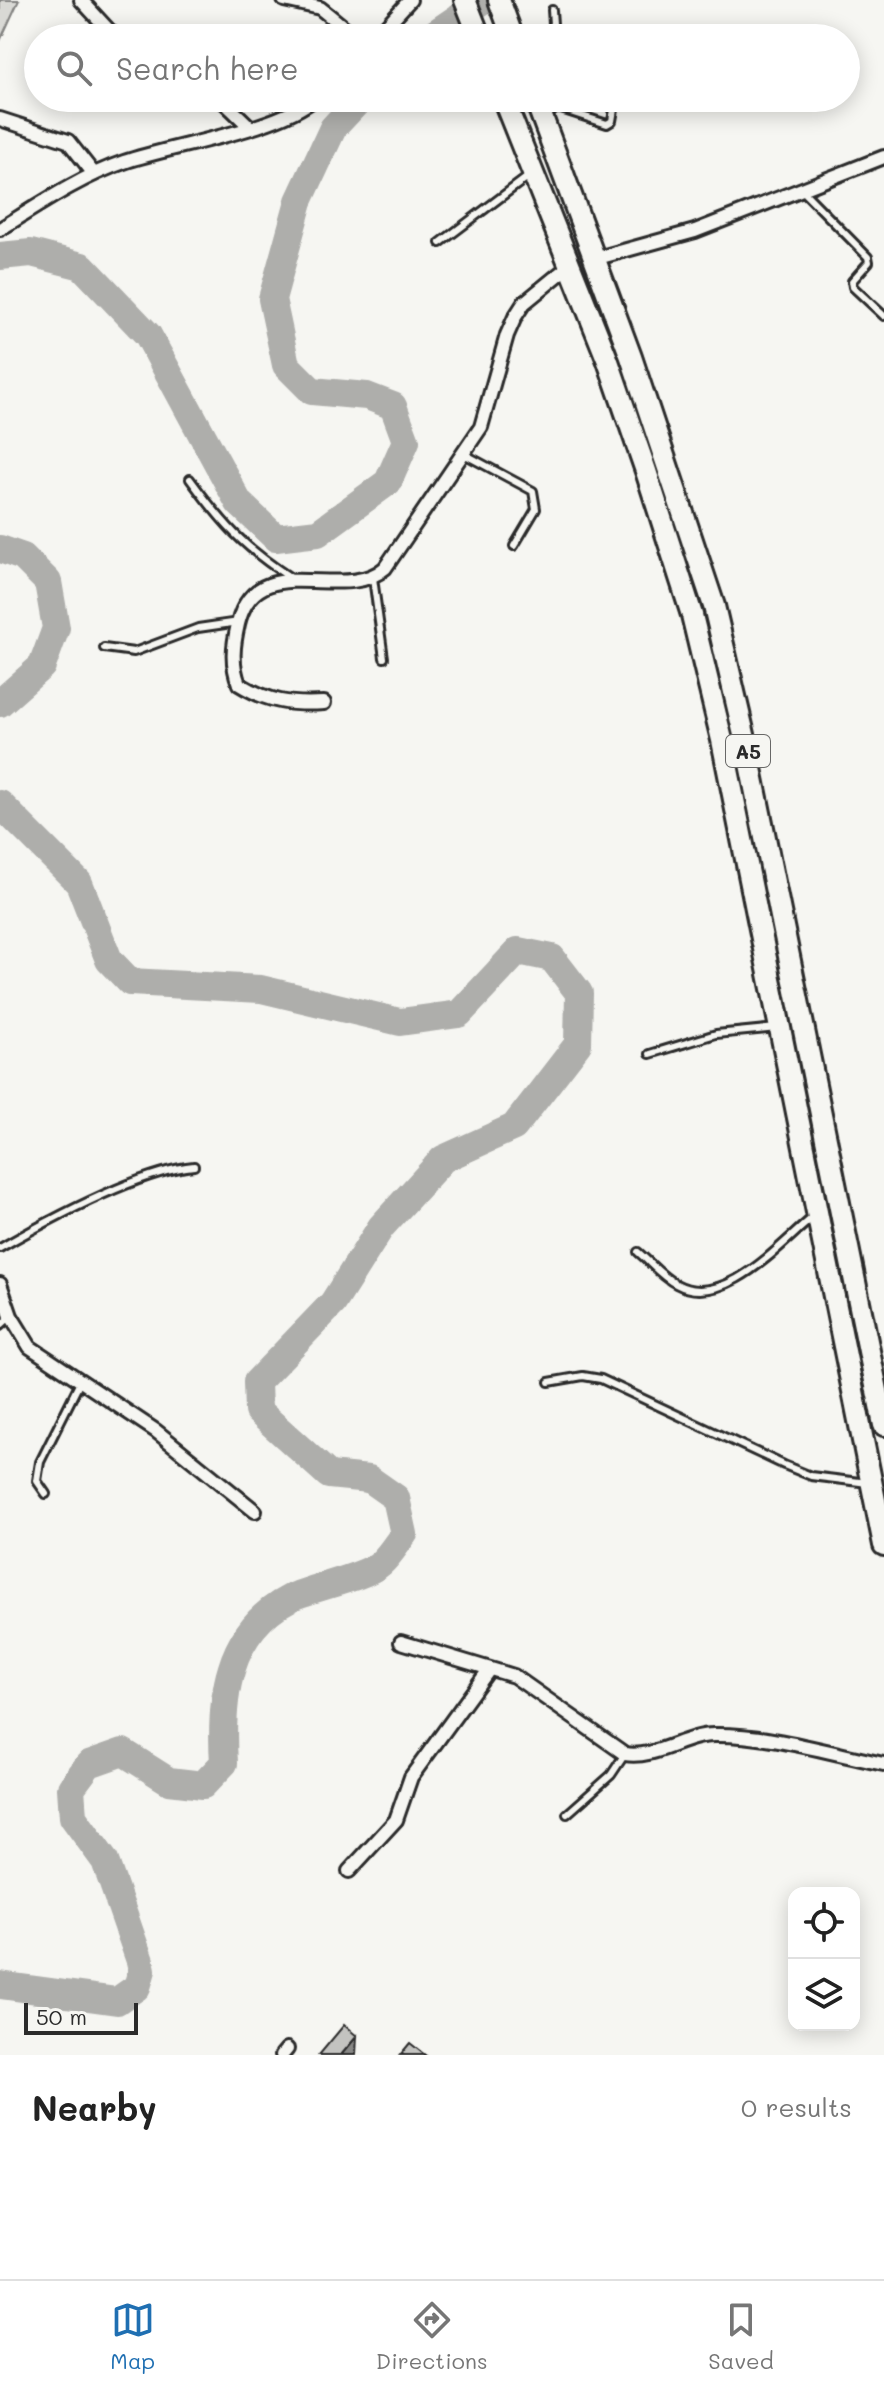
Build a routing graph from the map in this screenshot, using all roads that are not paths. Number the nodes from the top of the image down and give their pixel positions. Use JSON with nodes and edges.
{"nodes":[{"id":1,"x":81,"y":0,"type":"edge"},
{"id":2,"x":284,"y":0,"type":"edge"},
{"id":3,"x":410,"y":0,"type":"edge"},
{"id":4,"x":465,"y":0,"type":"edge"},
{"id":5,"x":499,"y":0,"type":"edge"},
{"id":6,"x":552,"y":10,"type":"dead end"},
{"id":7,"x":103,"y":24,"type":"edge"},
{"id":8,"x":340,"y":24,"type":"edge"},
{"id":9,"x":388,"y":24,"type":"edge"},
{"id":10,"x":474,"y":24,"type":"edge"},
{"id":11,"x":508,"y":24,"type":"edge"},
{"id":12,"x":553,"y":24,"type":"edge"},
{"id":13,"x":234,"y":112,"type":"edge"},
{"id":14,"x":294,"y":112,"type":"edge"},
{"id":15,"x":508,"y":112,"type":"edge"},
{"id":16,"x":547,"y":112,"type":"edge"},
{"id":17,"x":563,"y":112,"type":"edge"},
{"id":18,"x":614,"y":112,"type":"edge"},
{"id":19,"x":0,"y":119,"type":"edge"},
{"id":20,"x":249,"y":126,"type":"junction"},
{"id":21,"x":884,"y":157,"type":"edge"},
{"id":22,"x":94,"y":174,"type":"junction"},
{"id":23,"x":532,"y":174,"type":"junction"},
{"id":24,"x":803,"y":191,"type":"junction"},
{"id":25,"x":0,"y":229,"type":"edge"},
{"id":26,"x":440,"y":243,"type":"dead end"},
{"id":27,"x":594,"y":259,"type":"junction"},
{"id":28,"x":568,"y":267,"type":"junction"},
{"id":29,"x":884,"y":316,"type":"edge"},
{"id":30,"x":464,"y":454,"type":"junction"},
{"id":31,"x":190,"y":479,"type":"dead end"},
{"id":32,"x":514,"y":546,"type":"dead end"},
{"id":33,"x":373,"y":578,"type":"junction"},
{"id":34,"x":294,"y":580,"type":"junction"},
{"id":35,"x":239,"y":622,"type":"junction"},
{"id":36,"x":104,"y":648,"type":"dead end"},
{"id":37,"x":384,"y":658,"type":"dead end"},
{"id":38,"x":324,"y":703,"type":"dead end"},
{"id":39,"x":781,"y":1028,"type":"junction"},
{"id":40,"x":650,"y":1054,"type":"dead end"},
{"id":41,"x":194,"y":1166,"type":"dead end"},
{"id":42,"x":818,"y":1214,"type":"junction"},
{"id":43,"x":0,"y":1248,"type":"edge"},
{"id":44,"x":638,"y":1252,"type":"dead end"},
{"id":45,"x":0,"y":1284,"type":"edge"},
{"id":46,"x":11,"y":1316,"type":"junction"},
{"id":47,"x":0,"y":1326,"type":"edge"},
{"id":48,"x":80,"y":1382,"type":"junction"},
{"id":49,"x":549,"y":1382,"type":"dead end"},
{"id":50,"x":882,"y":1400,"type":"edge"},
{"id":51,"x":884,"y":1425,"type":"edge"},
{"id":52,"x":872,"y":1484,"type":"junction"},
{"id":53,"x":46,"y":1494,"type":"dead end"},
{"id":54,"x":255,"y":1511,"type":"dead end"},
{"id":55,"x":884,"y":1545,"type":"edge"},
{"id":56,"x":401,"y":1642,"type":"dead end"},
{"id":57,"x":488,"y":1671,"type":"junction"},
{"id":58,"x":625,"y":1754,"type":"junction"},
{"id":59,"x":884,"y":1764,"type":"edge"},
{"id":60,"x":567,"y":1814,"type":"dead end"},
{"id":61,"x":349,"y":1871,"type":"dead end"}],
"edges":[{"from":1,"to":7,"type":"street"},
{"from":2,"to":8,"type":"street"},
{"from":3,"to":9,"type":"street"},
{"from":4,"to":10,"type":"highway"},
{"from":5,"to":11,"type":"highway"},
{"from":6,"to":12,"type":"lane"},
{"from":13,"to":20,"type":"street"},
{"from":14,"to":20,"type":"street"},
{"from":15,"to":23,"type":"highway","number":"A5"},
{"from":16,"to":27,"type":"highway","number":"A5"},
{"from":17,"to":18,"type":"lane"},
{"from":19,"to":22,"type":"street"},
{"from":20,"to":22,"type":"street"},
{"from":21,"to":24,"type":"street"},
{"from":22,"to":25,"type":"street"},
{"from":23,"to":26,"type":"lane"},
{"from":23,"to":28,"type":"highway","number":"A5"},
{"from":24,"to":27,"type":"street"},
{"from":24,"to":29,"type":"lane"},
{"from":27,"to":50,"type":"highway","number":"A5"},
{"from":28,"to":30,"type":"street"},
{"from":28,"to":39,"type":"highway","number":"A5"},
{"from":30,"to":32,"type":"lane"},
{"from":30,"to":33,"type":"street"},
{"from":31,"to":34,"type":"lane"},
{"from":33,"to":34,"type":"street"},
{"from":33,"to":37,"type":"lane"},
{"from":34,"to":35,"type":"street"},
{"from":35,"to":36,"type":"lane"},
{"from":35,"to":38,"type":"street"},
{"from":39,"to":40,"type":"lane"},
{"from":39,"to":42,"type":"highway","number":"A5"},
{"from":41,"to":43,"type":"lane"},
{"from":42,"to":44,"type":"lane"},
{"from":42,"to":52,"type":"highway","number":"A5"},
{"from":45,"to":46,"type":"street"},
{"from":46,"to":47,"type":"lane"},
{"from":46,"to":48,"type":"street"},
{"from":48,"to":53,"type":"lane"},
{"from":48,"to":54,"type":"street"},
{"from":49,"to":52,"type":"lane"},
{"from":50,"to":51,"type":"highway","number":"A5"},
{"from":52,"to":55,"type":"highway","number":"A5"},
{"from":56,"to":57,"type":"street"},
{"from":57,"to":58,"type":"street"},
{"from":57,"to":61,"type":"street"},
{"from":58,"to":59,"type":"street"},
{"from":58,"to":60,"type":"lane"}]}
